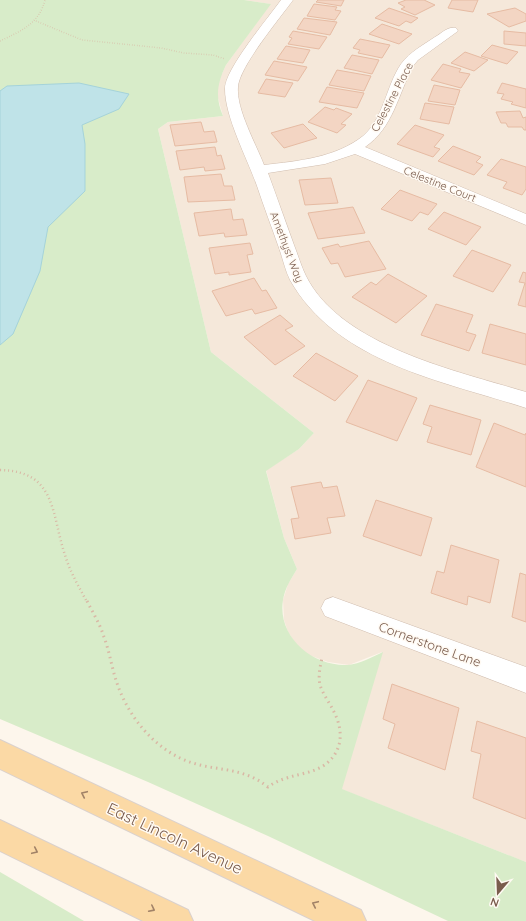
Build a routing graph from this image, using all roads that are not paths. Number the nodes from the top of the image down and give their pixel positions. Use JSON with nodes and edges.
{"nodes":[{"id":1,"x":287,"y":0,"type":"edge"},
{"id":2,"x":452,"y":30,"type":"dead end"},
{"id":3,"x":354,"y":148,"type":"junction"},
{"id":4,"x":259,"y":170,"type":"junction"},
{"id":5,"x":526,"y":220,"type":"edge"},
{"id":6,"x":526,"y":400,"type":"edge"},
{"id":7,"x":333,"y":608,"type":"dead end"},
{"id":8,"x":526,"y":680,"type":"edge"},
{"id":9,"x":0,"y":754,"type":"edge"},
{"id":10,"x":0,"y":835,"type":"edge"},
{"id":11,"x":177,"y":921,"type":"edge"},
{"id":12,"x":350,"y":921,"type":"edge"}],
"edges":[{"from":1,"to":4,"type":"street","name":"Amethyst Way"},
{"from":2,"to":3,"type":"street","name":"Celestine Place"},
{"from":3,"to":4,"type":"street","name":"Celestine Place"},
{"from":3,"to":5,"type":"street","name":"Celestine Court"},
{"from":4,"to":6,"type":"street","name":"Amethyst Way"},
{"from":7,"to":8,"type":"street","name":"Cornerstone Lane"},
{"from":12,"to":9,"type":"main road","name":"East Lincoln Avenue","one_way":true},
{"from":10,"to":11,"type":"main road","one_way":true}]}
